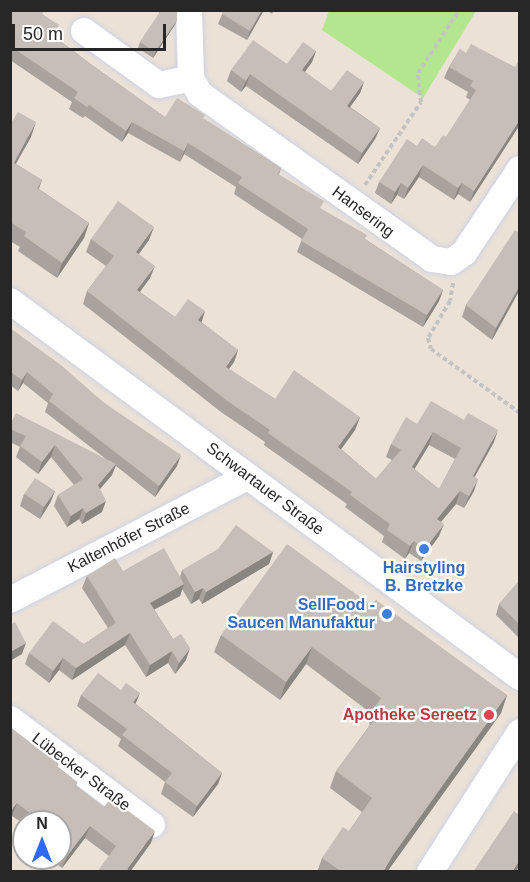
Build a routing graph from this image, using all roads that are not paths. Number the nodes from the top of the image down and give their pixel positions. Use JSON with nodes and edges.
{"nodes":[{"id":1,"x":189,"y":10,"type":"edge"},
{"id":2,"x":84,"y":31,"type":"dead end"},
{"id":3,"x":191,"y":78,"type":"junction"},
{"id":4,"x":519,"y":169,"type":"edge"},
{"id":5,"x":10,"y":301,"type":"edge"},
{"id":6,"x":247,"y":477,"type":"junction"},
{"id":7,"x":10,"y":600,"type":"edge"},
{"id":8,"x":519,"y":677,"type":"edge"},
{"id":9,"x":10,"y":719,"type":"edge"},
{"id":10,"x":519,"y":732,"type":"edge"},
{"id":11,"x":152,"y":825,"type":"dead end"},
{"id":12,"x":430,"y":872,"type":"edge"}],
"edges":[{"from":1,"to":3,"type":"street"},
{"from":2,"to":3,"type":"street"},
{"from":3,"to":4,"type":"street","name":"Hansering"},
{"from":5,"to":6,"type":"street","name":"Schwartauer Straße"},
{"from":6,"to":7,"type":"street","name":"Kaltenhöfer Straße"},
{"from":6,"to":8,"type":"street","name":"Schwartauer Straße"},
{"from":9,"to":11,"type":"street","name":"Lübecker Straße"},
{"from":10,"to":12,"type":"street"}]}
